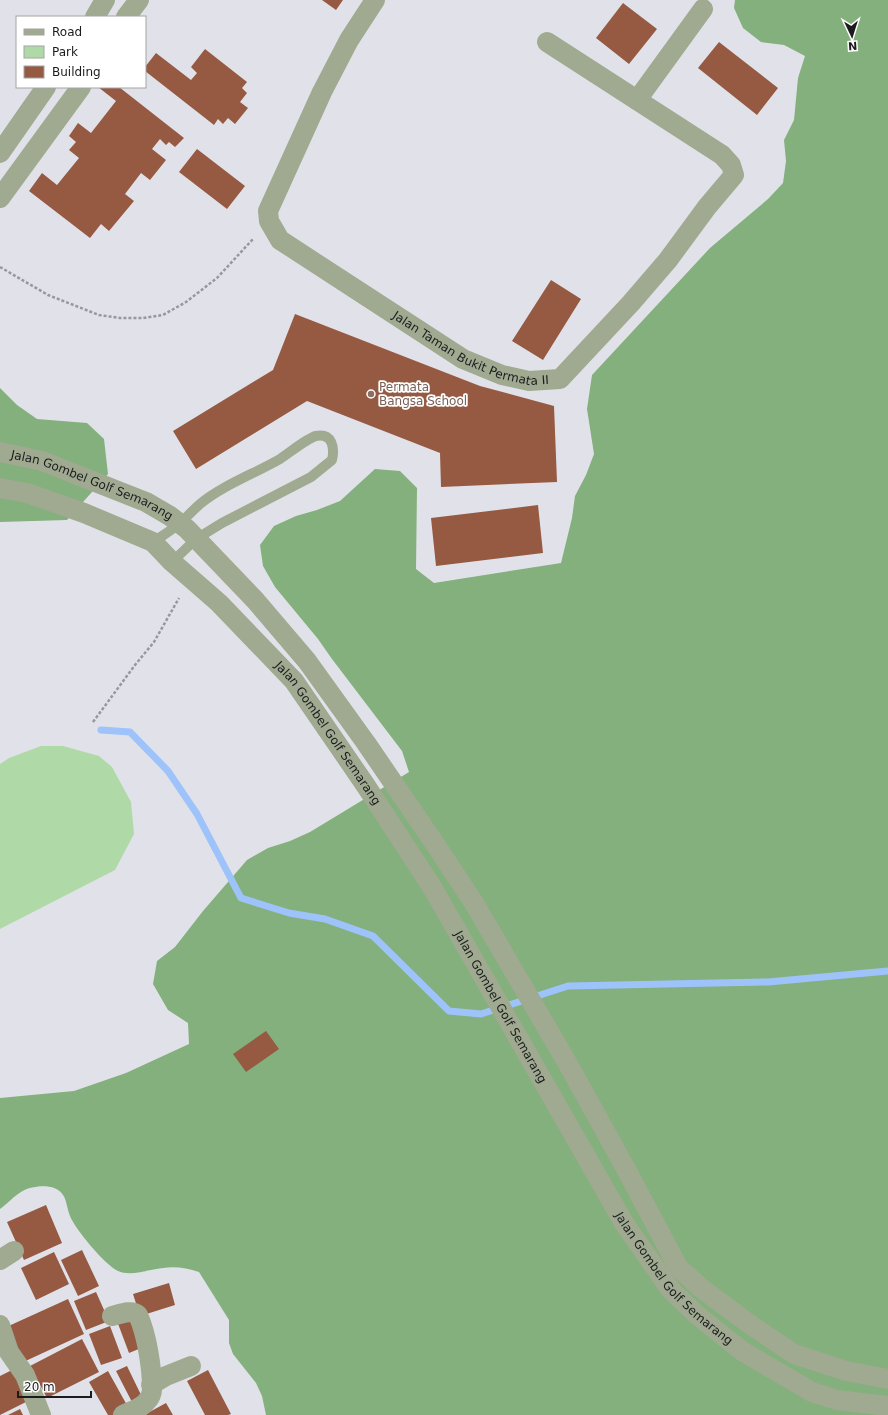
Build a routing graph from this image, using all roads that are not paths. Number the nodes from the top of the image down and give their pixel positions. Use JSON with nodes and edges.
{"nodes":[{"id":1,"x":106,"y":0,"type":"edge"},
{"id":2,"x":139,"y":0,"type":"edge"},
{"id":3,"x":375,"y":0,"type":"edge"},
{"id":4,"x":703,"y":9,"type":"dead end"},
{"id":5,"x":96,"y":16,"type":"edge"},
{"id":6,"x":127,"y":16,"type":"edge"},
{"id":7,"x":547,"y":42,"type":"dead end"},
{"id":8,"x":45,"y":88,"type":"edge"},
{"id":9,"x":80,"y":88,"type":"edge"},
{"id":10,"x":637,"y":100,"type":"junction"},
{"id":11,"x":0,"y":153,"type":"edge"},
{"id":12,"x":0,"y":198,"type":"edge"},
{"id":13,"x":0,"y":452,"type":"edge"},
{"id":14,"x":0,"y":488,"type":"edge"},
{"id":15,"x":180,"y":524,"type":"junction"},
{"id":16,"x":196,"y":539,"type":"junction"},
{"id":17,"x":153,"y":542,"type":"junction"},
{"id":18,"x":172,"y":562,"type":"junction"},
{"id":19,"x":521,"y":982,"type":"junction"},
{"id":20,"x":494,"y":993,"type":"junction"},
{"id":21,"x":112,"y":1316,"type":"dead end"},
{"id":22,"x":0,"y":1325,"type":"edge"},
{"id":23,"x":794,"y":1354,"type":"junction"},
{"id":24,"x":191,"y":1366,"type":"dead end"},
{"id":25,"x":782,"y":1375,"type":"junction"},
{"id":26,"x":888,"y":1379,"type":"edge"},
{"id":27,"x":151,"y":1385,"type":"junction"},
{"id":28,"x":888,"y":1406,"type":"edge"},
{"id":29,"x":41,"y":1415,"type":"edge"},
{"id":30,"x":123,"y":1415,"type":"edge"}],
"edges":[{"from":1,"to":5,"type":"street"},
{"from":2,"to":6,"type":"street"},
{"from":3,"to":10,"type":"street","name":"Jalan Taman Bukit Permata II"},
{"from":4,"to":10,"type":"street"},
{"from":7,"to":10,"type":"street","name":"Jalan Taman Bukit Permata II"},
{"from":8,"to":11,"type":"street"},
{"from":9,"to":12,"type":"street"},
{"from":13,"to":15,"type":"street","name":"Jalan Gombel Golf Semarang"},
{"from":14,"to":17,"type":"street","name":"Jalan Gombel Golf Semarang"},
{"from":15,"to":16,"type":"street","name":"Jalan Gombel Golf Semarang"},
{"from":15,"to":16,"type":"lane","name":"Jalan Gombel Golf Semarang"},
{"from":15,"to":17,"type":"lane","name":"Jalan Gombel Golf Semarang"},
{"from":16,"to":18,"type":"lane"},
{"from":16,"to":19,"type":"street","name":"Jalan Gombel Golf Semarang"},
{"from":17,"to":18,"type":"street","name":"Jalan Gombel Golf Semarang"},
{"from":18,"to":20,"type":"street","name":"Jalan Gombel Golf Semarang"},
{"from":19,"to":20,"type":"street"},
{"from":19,"to":23,"type":"street","name":"Jalan Gombel Golf Semarang"},
{"from":20,"to":25,"type":"street","name":"Jalan Gombel Golf Semarang"},
{"from":21,"to":27,"type":"street"},
{"from":22,"to":29,"type":"street"},
{"from":23,"to":25,"type":"street"},
{"from":23,"to":26,"type":"street","name":"Jalan Gombel Golf Semarang"},
{"from":24,"to":27,"type":"street"},
{"from":25,"to":28,"type":"street","name":"Jalan Gombel Golf Semarang"},
{"from":27,"to":30,"type":"street"}]}
